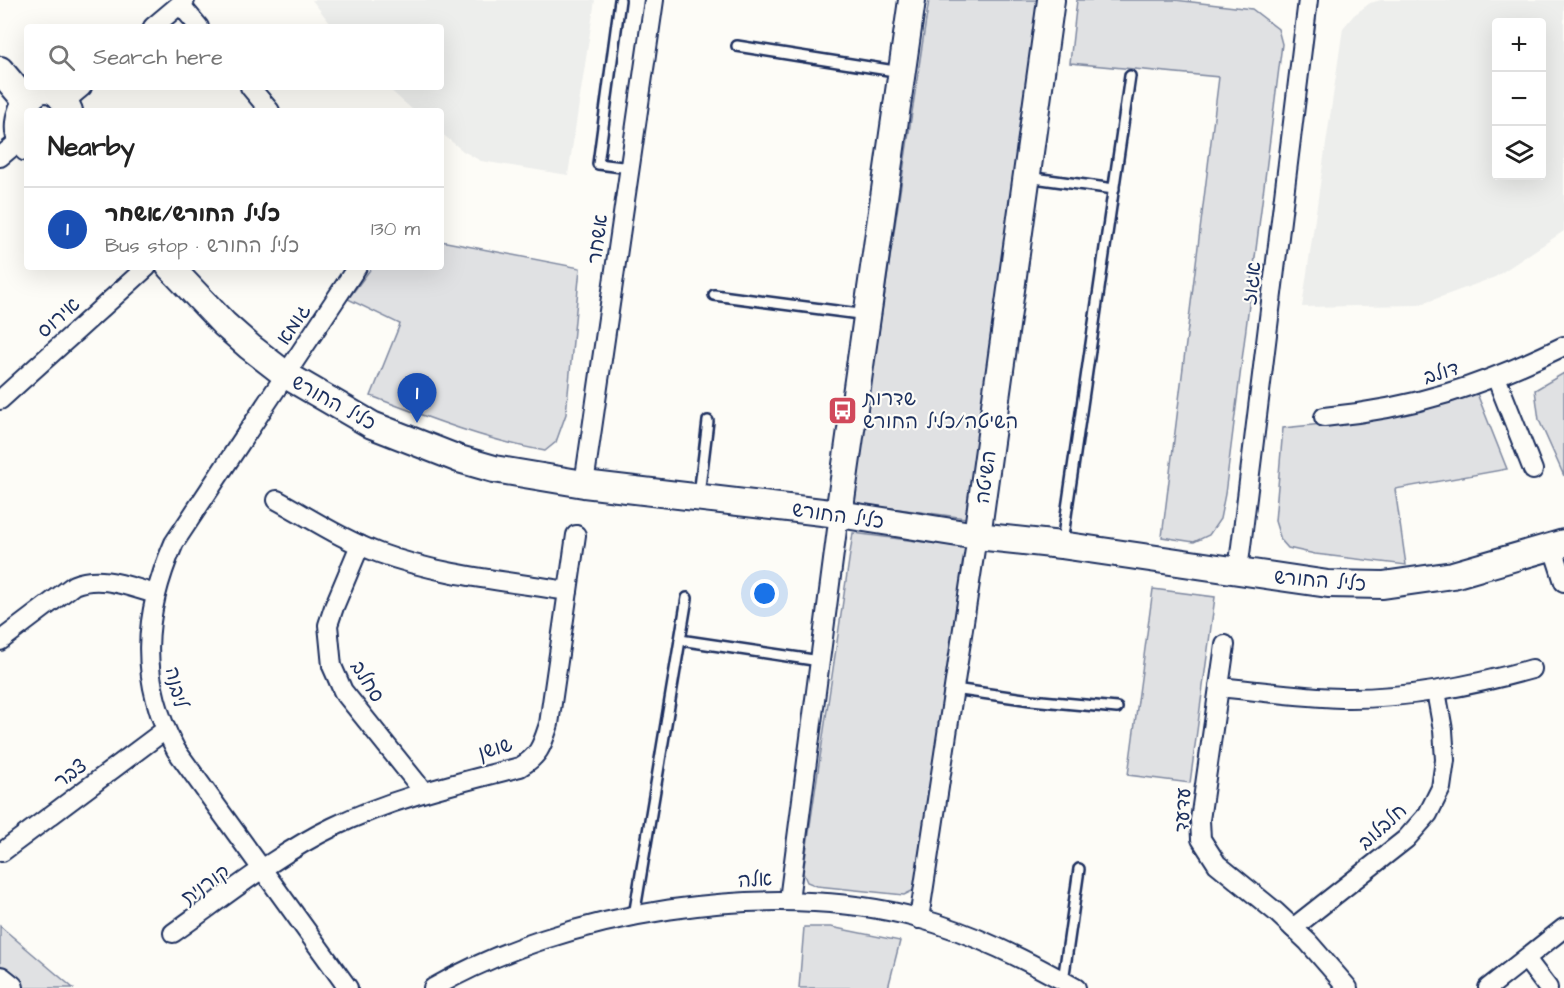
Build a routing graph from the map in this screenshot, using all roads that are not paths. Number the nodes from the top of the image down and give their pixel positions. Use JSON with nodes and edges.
{"nodes":[{"id":1,"x":620,"y":0,"type":"edge"},
{"id":2,"x":654,"y":0,"type":"edge"},
{"id":3,"x":912,"y":0,"type":"edge"},
{"id":4,"x":1052,"y":0,"type":"edge"},
{"id":5,"x":1308,"y":0,"type":"edge"},
{"id":6,"x":182,"y":2,"type":"edge"},
{"id":7,"x":156,"y":24,"type":"edge"},
{"id":8,"x":197,"y":24,"type":"edge"},
{"id":9,"x":737,"y":46,"type":"dead end"},
{"id":10,"x":0,"y":70,"type":"edge"},
{"id":11,"x":902,"y":72,"type":"junction"},
{"id":12,"x":1130,"y":76,"type":"dead end"},
{"id":13,"x":33,"y":90,"type":"edge"},
{"id":14,"x":44,"y":90,"type":"edge"},
{"id":15,"x":252,"y":90,"type":"edge"},
{"id":16,"x":21,"y":95,"type":"junction"},
{"id":17,"x":72,"y":100,"type":"edge"},
{"id":18,"x":268,"y":108,"type":"edge"},
{"id":19,"x":15,"y":149,"type":"edge"},
{"id":20,"x":630,"y":168,"type":"junction"},
{"id":21,"x":1027,"y":177,"type":"junction"},
{"id":22,"x":1114,"y":189,"type":"junction"},
{"id":23,"x":144,"y":270,"type":"edge"},
{"id":24,"x":173,"y":270,"type":"edge"},
{"id":25,"x":355,"y":270,"type":"edge"},
{"id":26,"x":714,"y":294,"type":"dead end"},
{"id":27,"x":867,"y":316,"type":"junction"},
{"id":28,"x":1564,"y":346,"type":"edge"},
{"id":29,"x":286,"y":375,"type":"junction"},
{"id":30,"x":1496,"y":377,"type":"junction"},
{"id":31,"x":0,"y":400,"type":"edge"},
{"id":32,"x":1324,"y":417,"type":"dead end"},
{"id":33,"x":708,"y":421,"type":"dead end"},
{"id":34,"x":1533,"y":470,"type":"dead end"},
{"id":35,"x":584,"y":484,"type":"junction"},
{"id":36,"x":698,"y":497,"type":"junction"},
{"id":37,"x":277,"y":500,"type":"dead end"},
{"id":38,"x":839,"y":514,"type":"junction"},
{"id":39,"x":576,"y":535,"type":"dead end"},
{"id":40,"x":976,"y":536,"type":"junction"},
{"id":41,"x":360,"y":545,"type":"junction"},
{"id":42,"x":1061,"y":545,"type":"junction"},
{"id":43,"x":1558,"y":545,"type":"edge"},
{"id":44,"x":1238,"y":571,"type":"junction"},
{"id":45,"x":1564,"y":582,"type":"edge"},
{"id":46,"x":568,"y":591,"type":"junction"},
{"id":47,"x":156,"y":594,"type":"junction"},
{"id":48,"x":687,"y":598,"type":"dead end"},
{"id":49,"x":680,"y":640,"type":"junction"},
{"id":50,"x":0,"y":641,"type":"edge"},
{"id":51,"x":1225,"y":645,"type":"dead end"},
{"id":52,"x":820,"y":661,"type":"junction"},
{"id":53,"x":1532,"y":669,"type":"dead end"},
{"id":54,"x":1219,"y":687,"type":"junction"},
{"id":55,"x":954,"y":688,"type":"junction"},
{"id":56,"x":1436,"y":691,"type":"junction"},
{"id":57,"x":1117,"y":708,"type":"dead end"},
{"id":58,"x":165,"y":730,"type":"junction"},
{"id":59,"x":423,"y":792,"type":"junction"},
{"id":60,"x":2,"y":852,"type":"dead end"},
{"id":61,"x":1079,"y":869,"type":"dead end"},
{"id":62,"x":262,"y":871,"type":"junction"},
{"id":63,"x":789,"y":900,"type":"junction"},
{"id":64,"x":634,"y":916,"type":"junction"},
{"id":65,"x":920,"y":919,"type":"junction"},
{"id":66,"x":1293,"y":928,"type":"junction"},
{"id":67,"x":1564,"y":928,"type":"edge"},
{"id":68,"x":173,"y":933,"type":"dead end"},
{"id":69,"x":1526,"y":959,"type":"junction"},
{"id":70,"x":0,"y":980,"type":"edge"},
{"id":71,"x":1070,"y":985,"type":"edge"},
{"id":72,"x":10,"y":988,"type":"edge"},
{"id":73,"x":348,"y":988,"type":"edge"},
{"id":74,"x":433,"y":988,"type":"edge"},
{"id":75,"x":1348,"y":988,"type":"edge"},
{"id":76,"x":1488,"y":988,"type":"edge"},
{"id":77,"x":1548,"y":988,"type":"edge"}],
"edges":[{"from":1,"to":20,"type":"lane"},
{"from":2,"to":20,"type":"street","name":"אשחר"},
{"from":3,"to":11,"type":"street"},
{"from":4,"to":21,"type":"street","name":"השיטה"},
{"from":5,"to":44,"type":"street","name":"אגוז"},
{"from":6,"to":7,"type":"street"},
{"from":6,"to":8,"type":"street"},
{"from":9,"to":11,"type":"lane"},
{"from":10,"to":16,"type":"street"},
{"from":11,"to":27,"type":"street"},
{"from":12,"to":22,"type":"lane"},
{"from":13,"to":16,"type":"street"},
{"from":14,"to":17,"type":"street"},
{"from":15,"to":18,"type":"street"},
{"from":16,"to":19,"type":"street"},
{"from":20,"to":35,"type":"street","name":"אשחר"},
{"from":21,"to":22,"type":"lane"},
{"from":21,"to":40,"type":"street","name":"השיטה"},
{"from":22,"to":42,"type":"lane"},
{"from":23,"to":31,"type":"street","name":"אירוס"},
{"from":24,"to":29,"type":"street","name":"כליל החורש"},
{"from":25,"to":29,"type":"street","name":"גומא"},
{"from":26,"to":27,"type":"lane"},
{"from":27,"to":38,"type":"street"},
{"from":28,"to":30,"type":"street","name":"דולב"},
{"from":29,"to":35,"type":"street","name":"כליל החורש"},
{"from":29,"to":47,"type":"street","name":"ליבנה"},
{"from":30,"to":32,"type":"street","name":"דולב"},
{"from":30,"to":34,"type":"street"},
{"from":33,"to":36,"type":"lane"},
{"from":35,"to":36,"type":"street","name":"כליל החורש"},
{"from":36,"to":38,"type":"street","name":"כליל החורש"},
{"from":37,"to":41,"type":"street"},
{"from":38,"to":40,"type":"street","name":"כליל החורש"},
{"from":38,"to":52,"type":"street"},
{"from":39,"to":46,"type":"street","name":"שושן"},
{"from":40,"to":42,"type":"street","name":"כליל החורש"},
{"from":40,"to":55,"type":"street","name":"השיטה"},
{"from":41,"to":46,"type":"street"},
{"from":41,"to":59,"type":"street","name":"סחלב"},
{"from":42,"to":44,"type":"street","name":"כליל החורש"},
{"from":43,"to":44,"type":"street","name":"כליל החורש"},
{"from":43,"to":45,"type":"street"},
{"from":46,"to":59,"type":"street","name":"שושן"},
{"from":47,"to":50,"type":"street"},
{"from":47,"to":58,"type":"street","name":"ליבנה"},
{"from":48,"to":49,"type":"lane"},
{"from":49,"to":52,"type":"lane"},
{"from":49,"to":64,"type":"lane"},
{"from":51,"to":54,"type":"street","name":"עדעד"},
{"from":52,"to":63,"type":"street"},
{"from":53,"to":56,"type":"street"},
{"from":54,"to":56,"type":"street"},
{"from":54,"to":66,"type":"street","name":"עדעד"},
{"from":55,"to":57,"type":"lane"},
{"from":55,"to":65,"type":"street","name":"השיטה"},
{"from":56,"to":66,"type":"street","name":"חלבלוב"},
{"from":58,"to":60,"type":"street","name":"צבר"},
{"from":58,"to":62,"type":"street","name":"ליבנה"},
{"from":59,"to":62,"type":"street","name":"שושן"},
{"from":61,"to":71,"type":"lane"},
{"from":62,"to":68,"type":"street","name":"קורנית"},
{"from":62,"to":73,"type":"street","name":"ליבנה"},
{"from":63,"to":64,"type":"street","name":"אלה"},
{"from":63,"to":65,"type":"street","name":"אלה"},
{"from":64,"to":74,"type":"street","name":"אלה"},
{"from":65,"to":71,"type":"street","name":"אלה"},
{"from":66,"to":75,"type":"street","name":"עדעד"},
{"from":67,"to":69,"type":"street"},
{"from":69,"to":76,"type":"street"},
{"from":69,"to":77,"type":"street"},
{"from":70,"to":72,"type":"street"}]}
